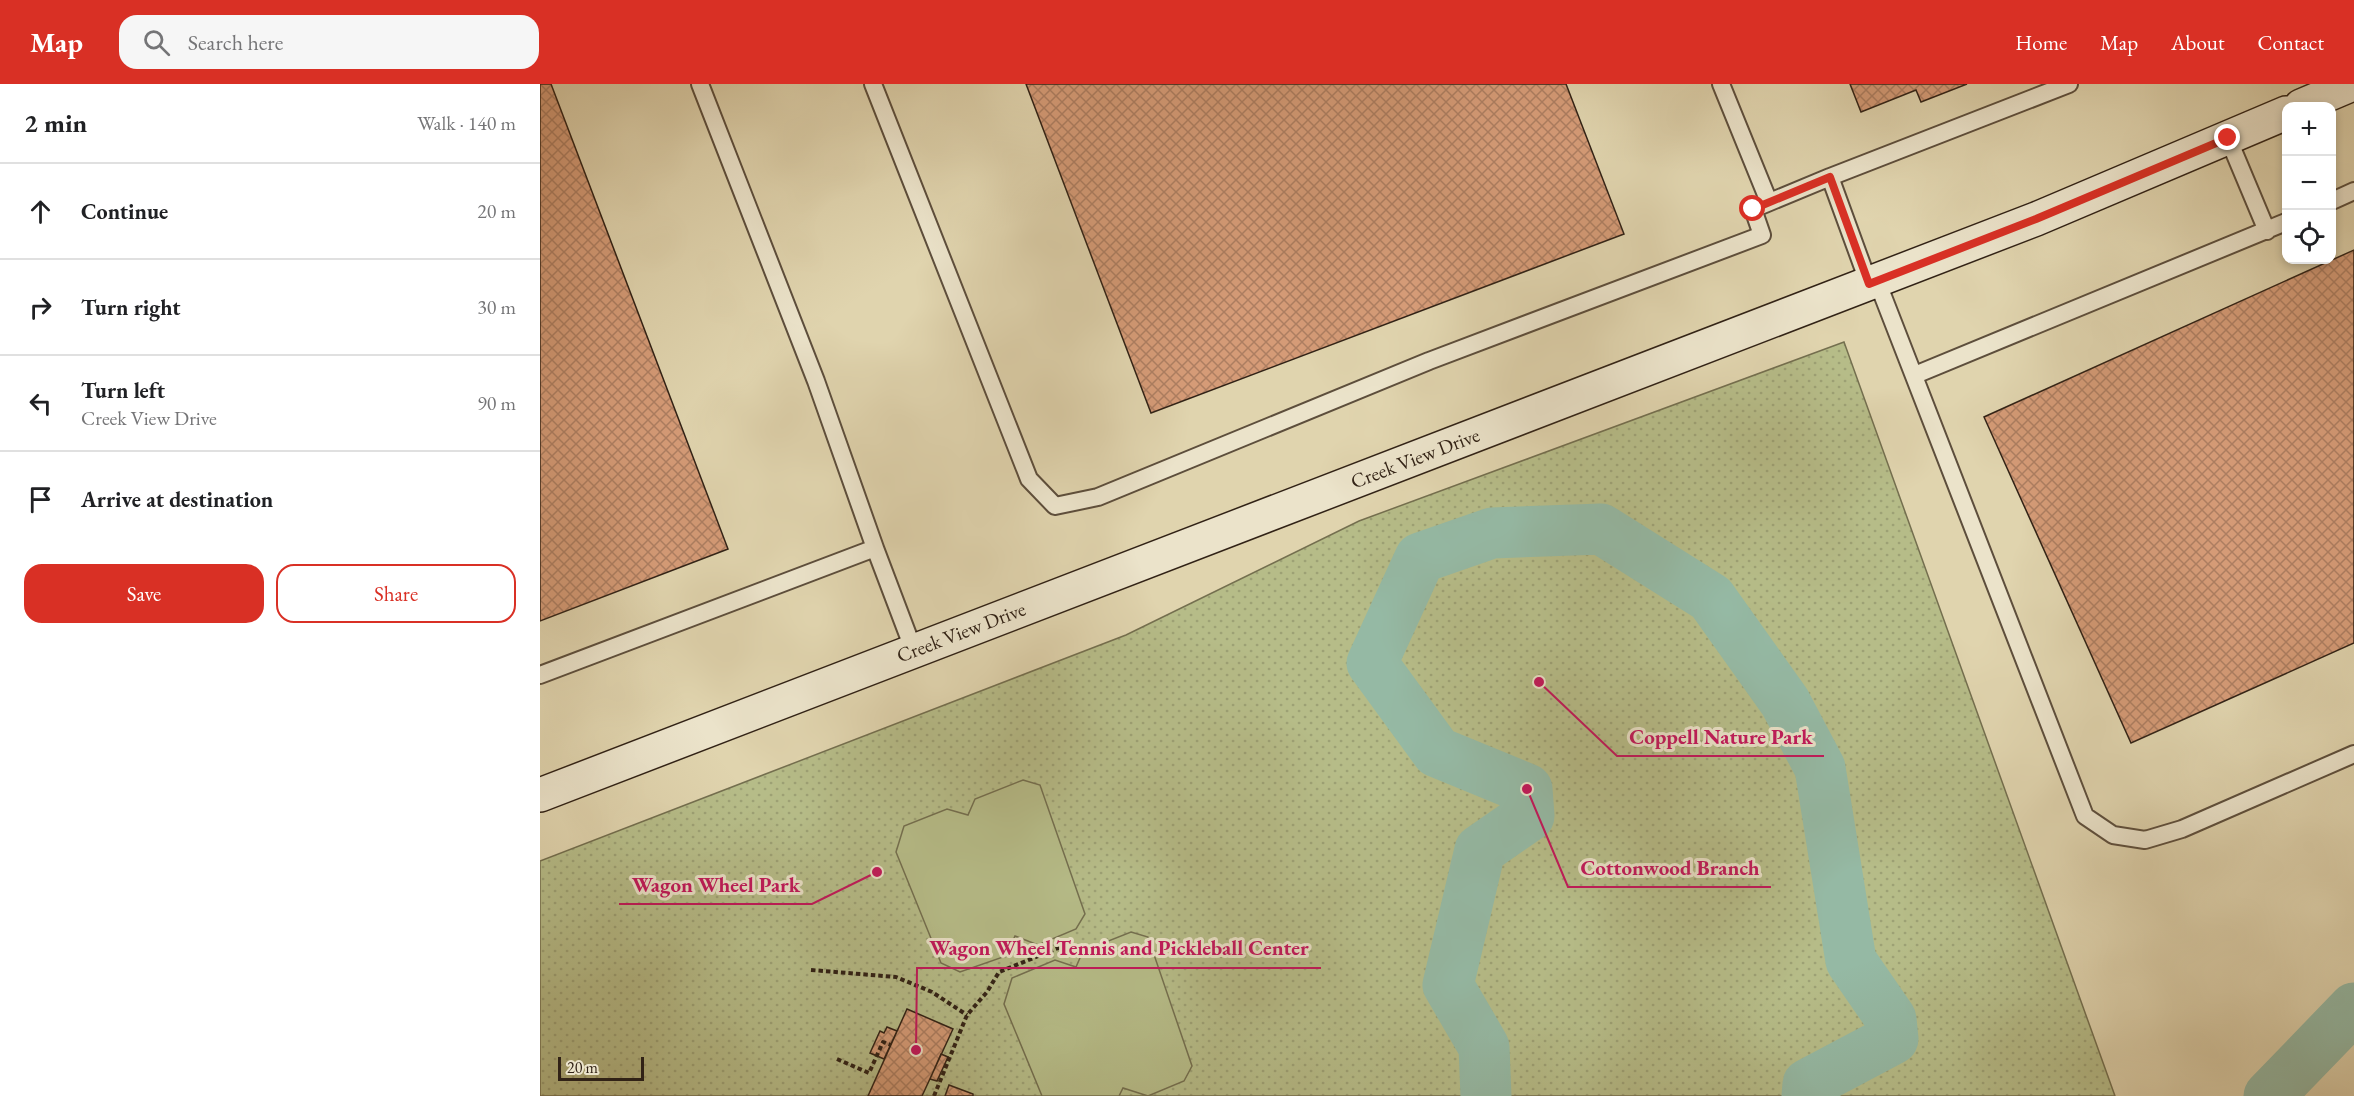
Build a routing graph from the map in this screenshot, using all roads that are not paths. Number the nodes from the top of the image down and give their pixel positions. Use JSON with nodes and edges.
{"nodes":[{"id":1,"x":700,"y":84,"type":"edge"},
{"id":2,"x":873,"y":84,"type":"edge"},
{"id":3,"x":1721,"y":84,"type":"edge"},
{"id":4,"x":2069,"y":84,"type":"edge"},
{"id":5,"x":2353,"y":84,"type":"edge"},
{"id":6,"x":2310,"y":102,"type":"edge"},
{"id":7,"x":2282,"y":115,"type":"edge"},
{"id":8,"x":2228,"y":138,"type":"junction"},
{"id":9,"x":1830,"y":177,"type":"junction"},
{"id":10,"x":2354,"y":191,"type":"edge"},
{"id":11,"x":2336,"y":199,"type":"edge"},
{"id":12,"x":1769,"y":202,"type":"junction"},
{"id":13,"x":2282,"y":224,"type":"edge"},
{"id":14,"x":2267,"y":231,"type":"junction"},
{"id":15,"x":1873,"y":282,"type":"junction"},
{"id":16,"x":1915,"y":375,"type":"junction"},
{"id":17,"x":875,"y":548,"type":"junction"},
{"id":18,"x":914,"y":651,"type":"junction"},
{"id":19,"x":540,"y":675,"type":"edge"},
{"id":20,"x":2354,"y":754,"type":"edge"},
{"id":21,"x":540,"y":795,"type":"edge"}],
"edges":[{"from":1,"to":17,"type":"lane"},
{"from":2,"to":12,"type":"lane"},
{"from":3,"to":12,"type":"lane"},
{"from":4,"to":9,"type":"lane"},
{"from":5,"to":6,"type":"street"},
{"from":7,"to":8,"type":"street","name":"Creek View Drive"},
{"from":8,"to":14,"type":"lane"},
{"from":8,"to":15,"type":"street","name":"Creek View Drive"},
{"from":9,"to":12,"type":"lane"},
{"from":9,"to":15,"type":"lane"},
{"from":10,"to":11,"type":"lane"},
{"from":13,"to":14,"type":"lane"},
{"from":14,"to":16,"type":"lane"},
{"from":15,"to":16,"type":"lane"},
{"from":15,"to":18,"type":"street","name":"Creek View Drive"},
{"from":16,"to":20,"type":"lane"},
{"from":17,"to":18,"type":"lane"},
{"from":17,"to":19,"type":"lane"},
{"from":18,"to":21,"type":"street","name":"Creek View Drive"}]}
